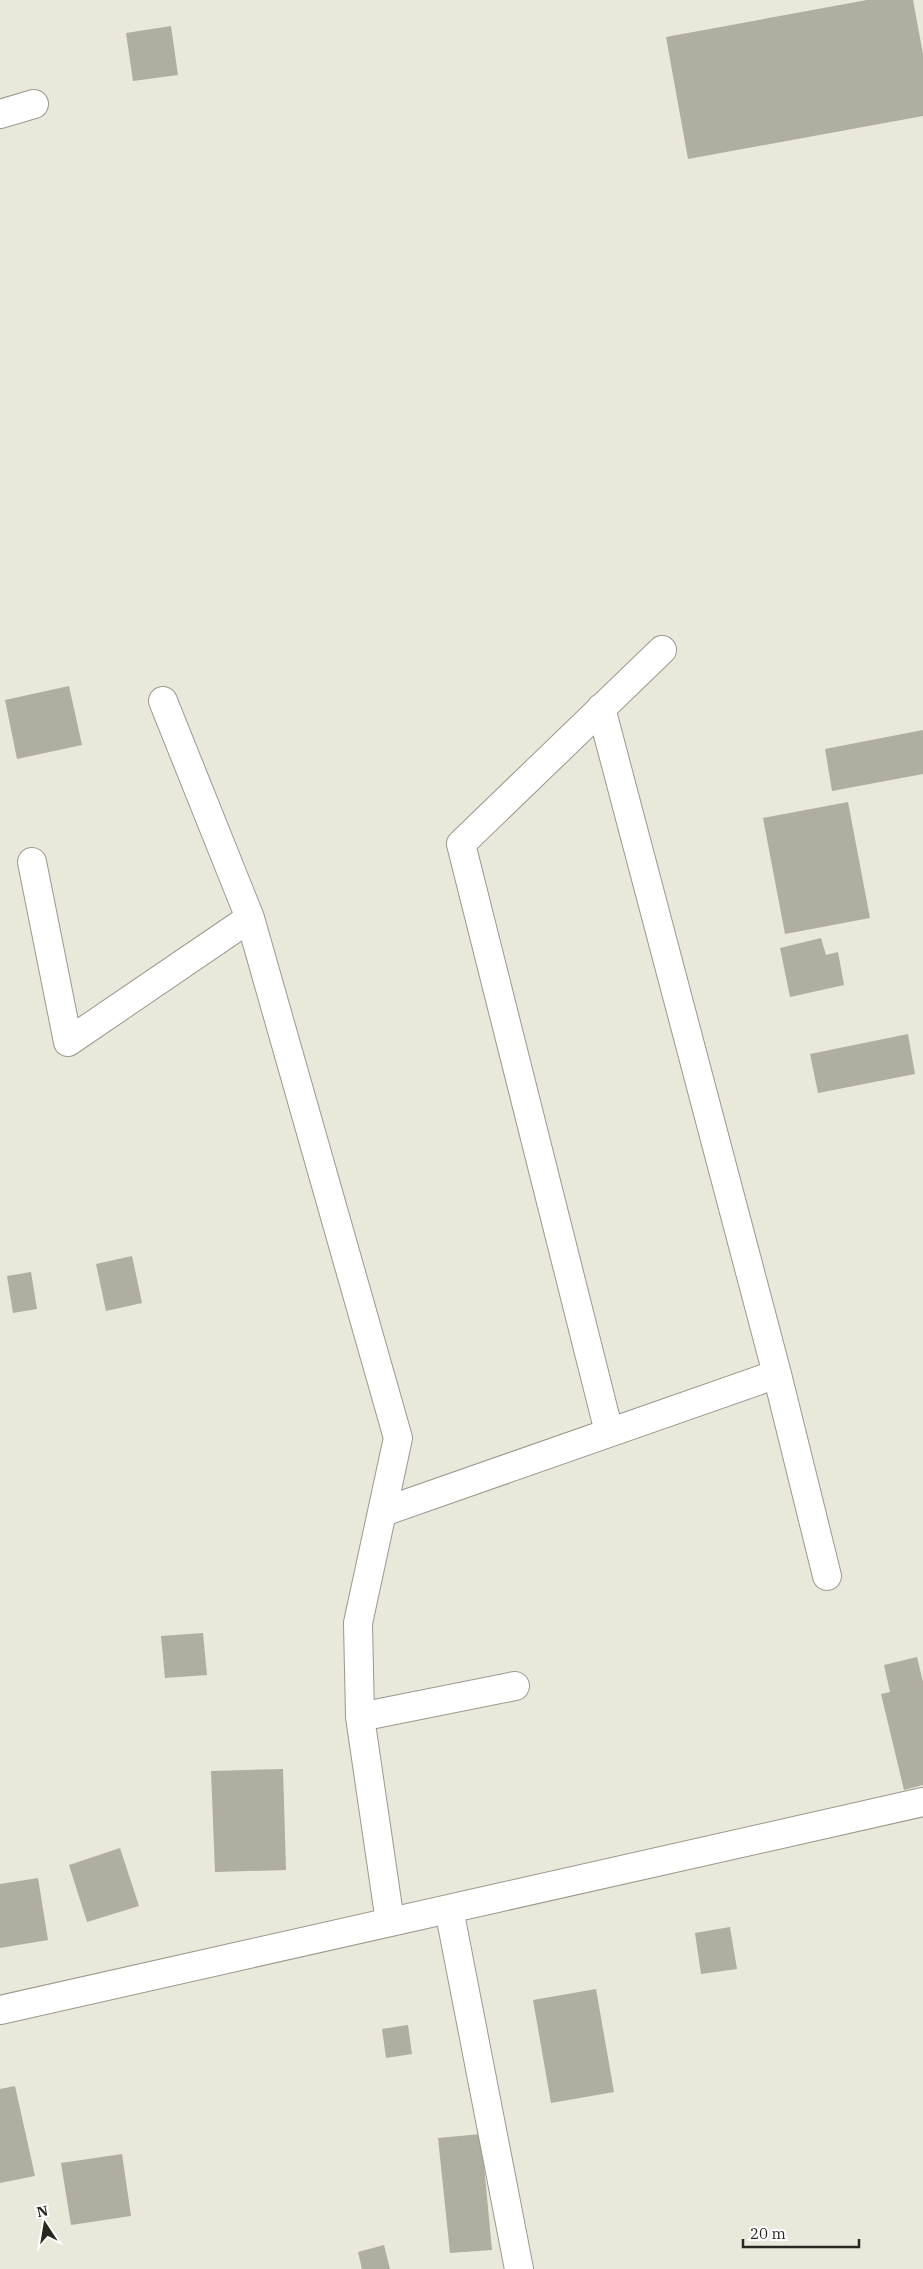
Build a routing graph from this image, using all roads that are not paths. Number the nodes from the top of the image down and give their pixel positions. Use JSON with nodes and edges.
{"nodes":[{"id":1,"x":34,"y":104,"type":"dead end"},
{"id":2,"x":0,"y":114,"type":"edge"},
{"id":3,"x":662,"y":650,"type":"dead end"},
{"id":4,"x":163,"y":701,"type":"dead end"},
{"id":5,"x":601,"y":708,"type":"junction"},
{"id":6,"x":32,"y":862,"type":"dead end"},
{"id":7,"x":250,"y":918,"type":"junction"},
{"id":8,"x":777,"y":1374,"type":"junction"},
{"id":9,"x":609,"y":1432,"type":"junction"},
{"id":10,"x":383,"y":1512,"type":"junction"},
{"id":11,"x":826,"y":1576,"type":"dead end"},
{"id":12,"x":515,"y":1686,"type":"dead end"},
{"id":13,"x":360,"y":1717,"type":"junction"},
{"id":14,"x":923,"y":1802,"type":"edge"},
{"id":15,"x":449,"y":1909,"type":"junction"},
{"id":16,"x":390,"y":1922,"type":"junction"},
{"id":17,"x":0,"y":2010,"type":"edge"},
{"id":18,"x":519,"y":2269,"type":"edge"}],
"edges":[{"from":1,"to":2,"type":"street"},
{"from":3,"to":5,"type":"street"},
{"from":4,"to":7,"type":"street"},
{"from":5,"to":8,"type":"street"},
{"from":5,"to":9,"type":"street"},
{"from":6,"to":7,"type":"street"},
{"from":7,"to":10,"type":"street"},
{"from":8,"to":9,"type":"street"},
{"from":8,"to":11,"type":"street"},
{"from":9,"to":10,"type":"street"},
{"from":10,"to":13,"type":"street"},
{"from":12,"to":13,"type":"street"},
{"from":13,"to":16,"type":"street"},
{"from":14,"to":15,"type":"street"},
{"from":15,"to":16,"type":"street"},
{"from":15,"to":18,"type":"street"},
{"from":16,"to":17,"type":"street"}]}
